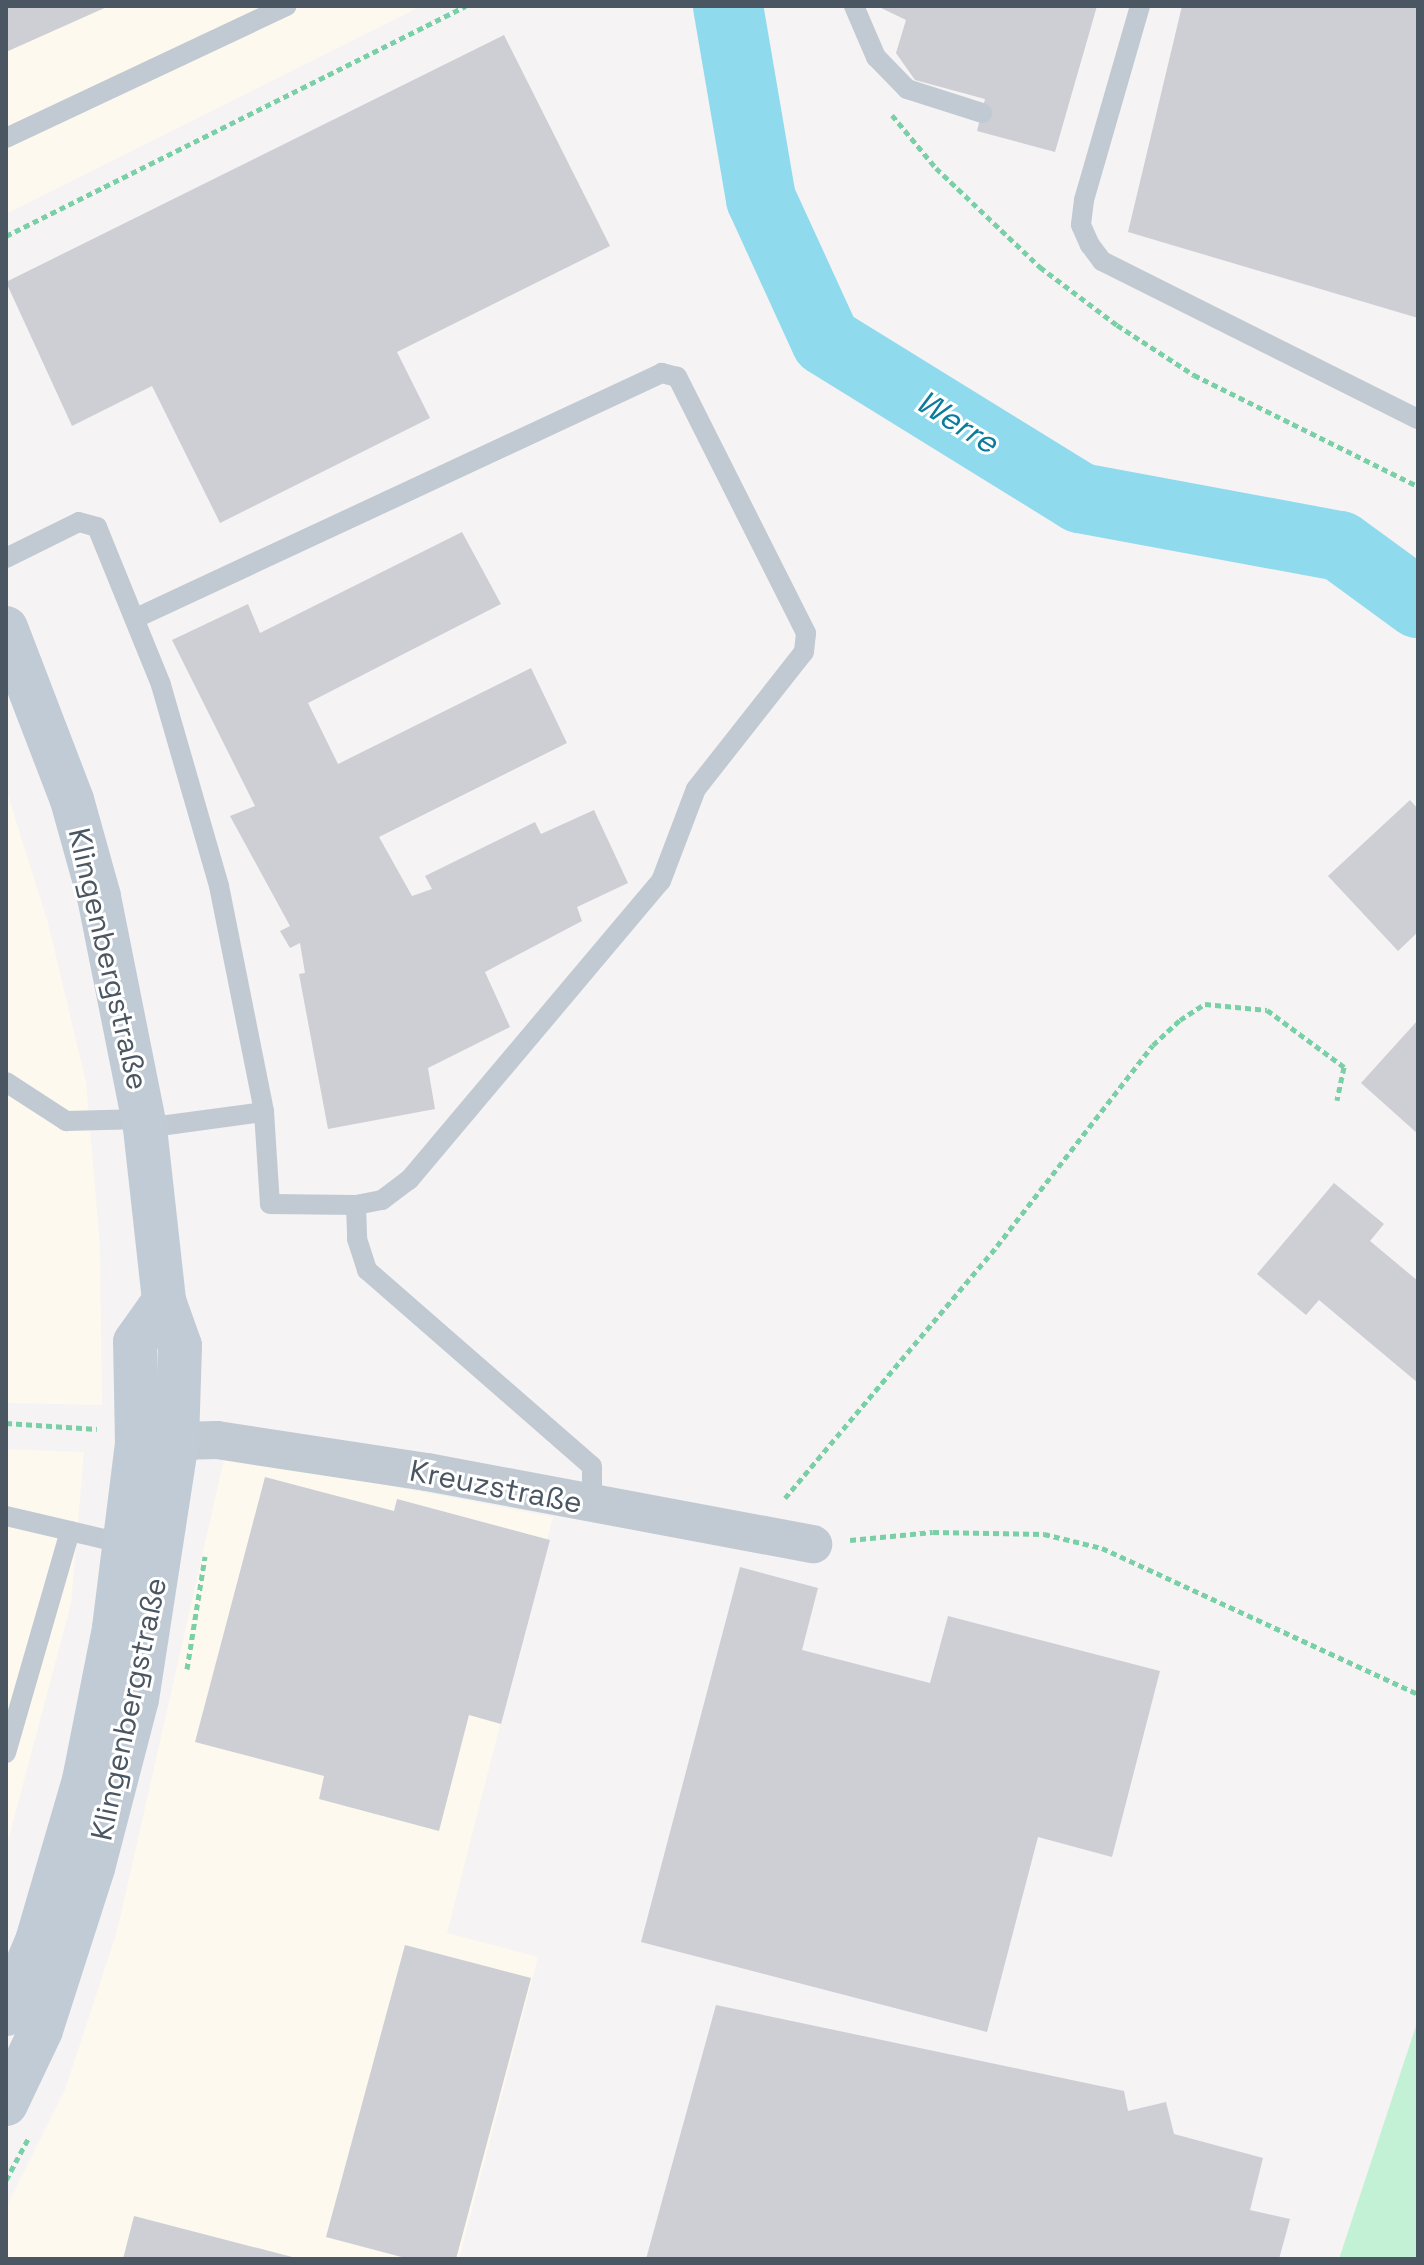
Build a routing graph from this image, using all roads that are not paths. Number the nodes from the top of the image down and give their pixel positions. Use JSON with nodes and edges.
{"nodes":[{"id":1,"x":287,"y":6,"type":"edge"},
{"id":2,"x":854,"y":6,"type":"edge"},
{"id":3,"x":1140,"y":6,"type":"edge"},
{"id":4,"x":982,"y":113,"type":"dead end"},
{"id":5,"x":6,"y":138,"type":"edge"},
{"id":6,"x":1418,"y":419,"type":"edge"},
{"id":7,"x":6,"y":558,"type":"edge"},
{"id":8,"x":134,"y":619,"type":"junction"},
{"id":9,"x":6,"y":628,"type":"edge"},
{"id":10,"x":6,"y":1082,"type":"edge"},
{"id":11,"x":264,"y":1112,"type":"junction"},
{"id":12,"x":145,"y":1124,"type":"junction"},
{"id":13,"x":356,"y":1205,"type":"junction"},
{"id":14,"x":164,"y":1301,"type":"junction"},
{"id":15,"x":177,"y":1441,"type":"junction"},
{"id":16,"x":592,"y":1506,"type":"junction"},
{"id":17,"x":6,"y":1516,"type":"edge"},
{"id":18,"x":70,"y":1531,"type":"junction"},
{"id":19,"x":813,"y":1544,"type":"road end"},
{"id":20,"x":144,"y":1549,"type":"junction"},
{"id":21,"x":6,"y":1753,"type":"edge"},
{"id":22,"x":6,"y":2014,"type":"edge"},
{"id":23,"x":6,"y":2104,"type":"edge"}],
"edges":[{"from":1,"to":5,"type":"lane"},
{"from":2,"to":4,"type":"lane"},
{"from":3,"to":6,"type":"lane"},
{"from":7,"to":8,"type":"lane"},
{"from":8,"to":11,"type":"lane"},
{"from":8,"to":13,"type":"lane"},
{"from":9,"to":12,"type":"main road","name":"Klingenbergstraße"},
{"from":10,"to":12,"type":"lane"},
{"from":11,"to":12,"type":"lane"},
{"from":11,"to":13,"type":"lane"},
{"from":12,"to":14,"type":"main road","name":"Klingenbergstraße"},
{"from":13,"to":16,"type":"lane"},
{"from":14,"to":15,"type":"main road","name":"Klingenbergstraße"},
{"from":14,"to":20,"type":"main road","name":"Klingenbergstraße"},
{"from":15,"to":16,"type":"street","name":"Kreuzstraße"},
{"from":15,"to":20,"type":"main road","name":"Klingenbergstraße"},
{"from":16,"to":19,"type":"street","name":"Kreuzstraße"},
{"from":17,"to":18,"type":"lane"},
{"from":18,"to":20,"type":"lane"},
{"from":18,"to":21,"type":"lane"},
{"from":20,"to":22,"type":"main road","name":"Klingenbergstraße"},
{"from":20,"to":23,"type":"main road","name":"Klingenbergstraße"}]}
